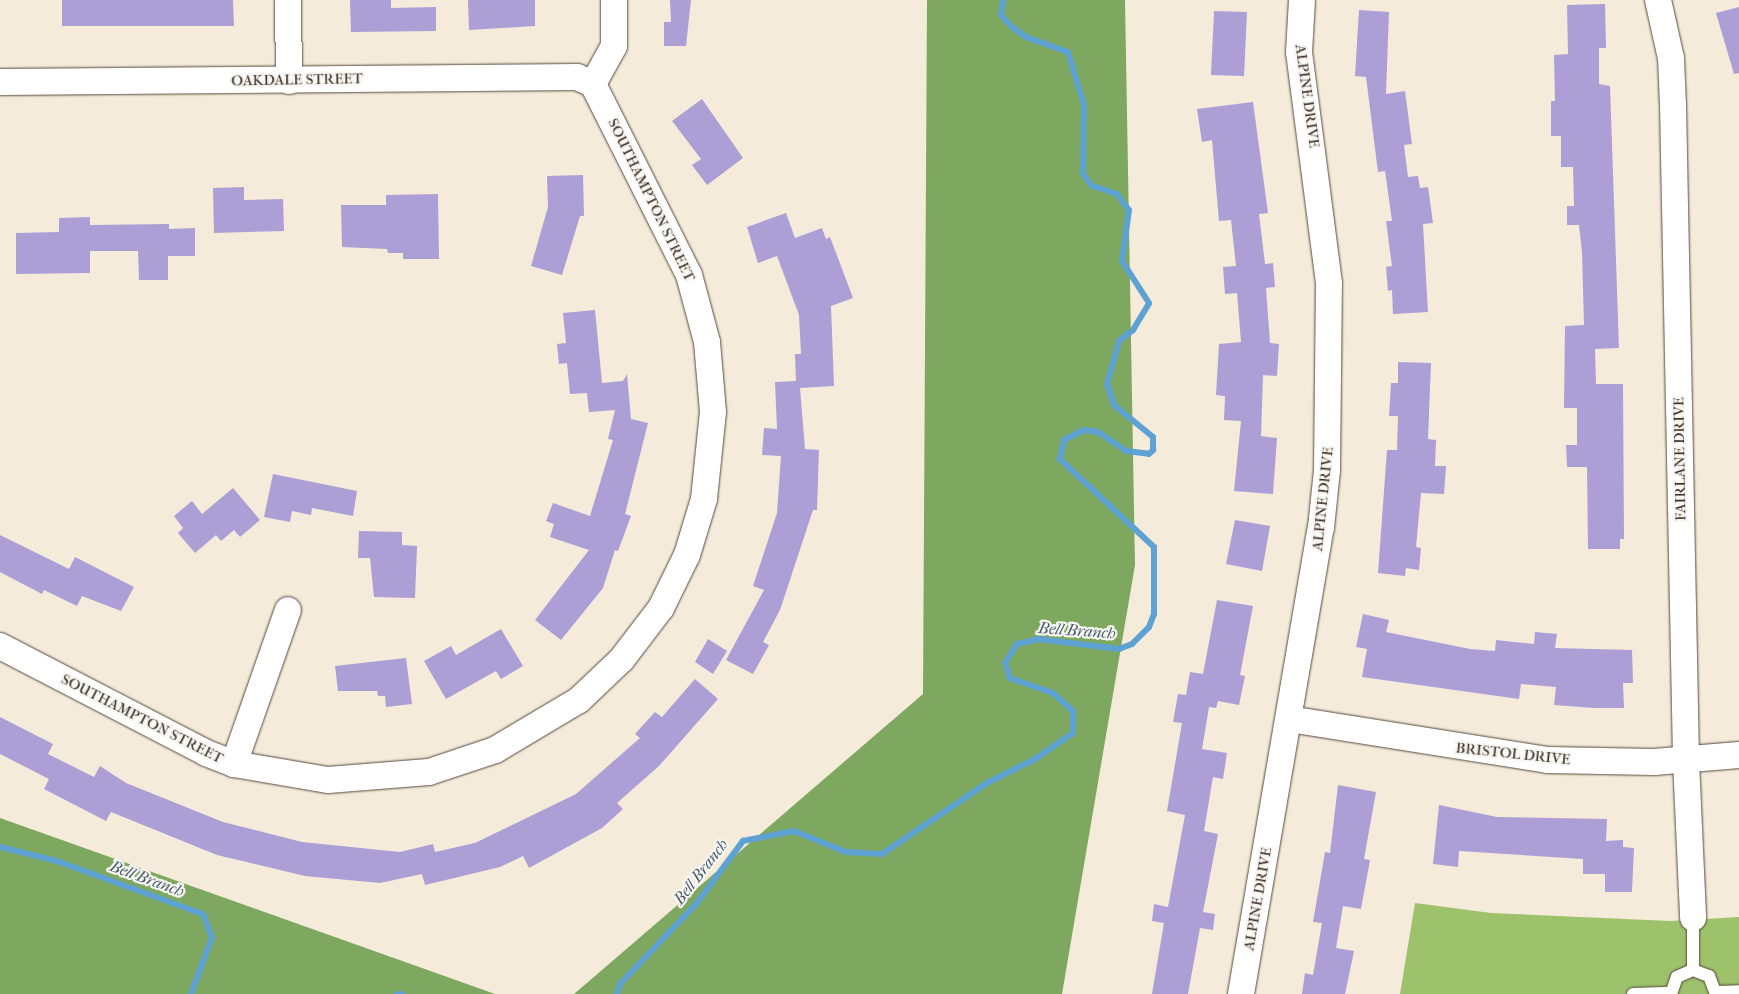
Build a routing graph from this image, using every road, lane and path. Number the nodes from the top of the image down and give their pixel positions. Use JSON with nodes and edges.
{"nodes":[{"id":1,"x":288,"y":0,"type":"edge"},
{"id":2,"x":614,"y":0,"type":"edge"},
{"id":3,"x":1302,"y":0,"type":"edge"},
{"id":4,"x":1658,"y":0,"type":"edge"},
{"id":5,"x":289,"y":81,"type":"junction"},
{"id":6,"x":0,"y":82,"type":"edge"},
{"id":7,"x":593,"y":84,"type":"junction"},
{"id":8,"x":288,"y":610,"type":"dead end"},
{"id":9,"x":0,"y":646,"type":"edge"},
{"id":10,"x":1289,"y":719,"type":"junction"},
{"id":11,"x":1739,"y":755,"type":"edge"},
{"id":12,"x":1686,"y":761,"type":"junction"},
{"id":13,"x":234,"y":764,"type":"junction"},
{"id":14,"x":1693,"y":918,"type":"joint"},
{"id":15,"x":1693,"y":970,"type":"junction"},
{"id":16,"x":1739,"y":991,"type":"edge"},
{"id":17,"x":1716,"y":993,"type":"edge"},
{"id":18,"x":1241,"y":994,"type":"edge"},
{"id":19,"x":1633,"y":994,"type":"edge"},
{"id":20,"x":1671,"y":994,"type":"edge"}],
"edges":[{"from":1,"to":5,"type":"street"},
{"from":2,"to":7,"type":"street"},
{"from":3,"to":10,"type":"street","name":"ALPINE DRIVE"},
{"from":4,"to":12,"type":"street","name":"FAIRLANE DRIVE"},
{"from":5,"to":6,"type":"street","name":"OAKDALE STREET"},
{"from":5,"to":7,"type":"street","name":"OAKDALE STREET"},
{"from":7,"to":13,"type":"street","name":"SOUTHAMPTON STREET"},
{"from":8,"to":13,"type":"street"},
{"from":9,"to":13,"type":"street","name":"SOUTHAMPTON STREET"},
{"from":10,"to":12,"type":"street","name":"BRISTOL DRIVE"},
{"from":10,"to":18,"type":"street","name":"ALPINE DRIVE"},
{"from":11,"to":12,"type":"street","name":"BRISTOL DRIVE"},
{"from":12,"to":14,"type":"street","name":"FAIRLANE DRIVE"},
{"from":14,"to":15,"type":"lane"},
{"from":15,"to":17,"type":"lane"},
{"from":15,"to":20,"type":"lane"},
{"from":16,"to":17,"type":"lane"},
{"from":19,"to":20,"type":"lane"}]}
